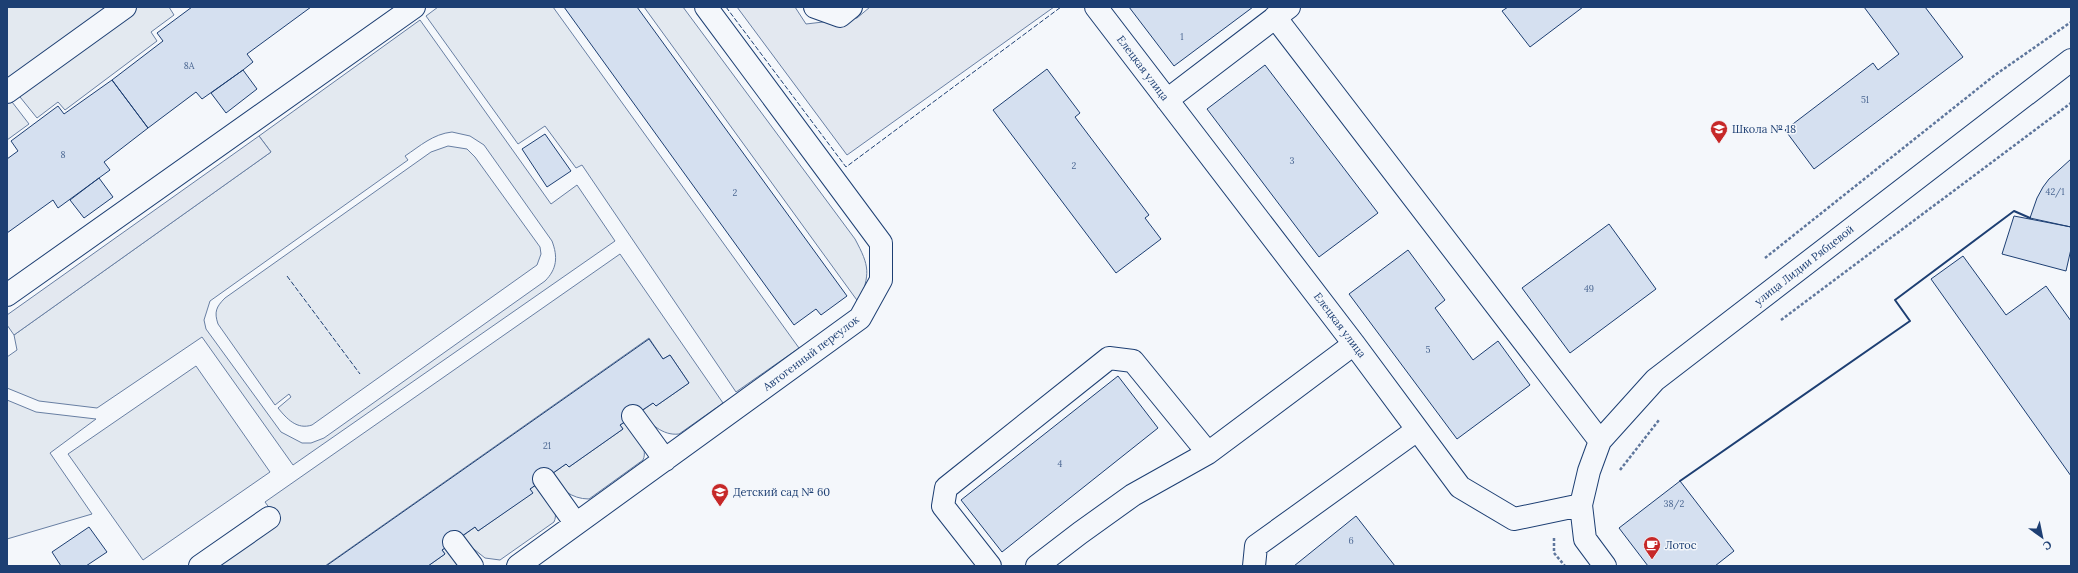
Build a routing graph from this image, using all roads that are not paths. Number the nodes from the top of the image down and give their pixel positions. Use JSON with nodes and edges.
{"nodes":[{"id":1,"x":125,"y":7,"type":"edge"},
{"id":2,"x":414,"y":7,"type":"edge"},
{"id":3,"x":706,"y":7,"type":"edge"},
{"id":4,"x":815,"y":7,"type":"edge"},
{"id":5,"x":851,"y":7,"type":"edge"},
{"id":6,"x":1096,"y":7,"type":"edge"},
{"id":7,"x":1282,"y":12,"type":"edge"},
{"id":8,"x":2071,"y":60,"type":"edge"},
{"id":9,"x":7,"y":92,"type":"edge"},
{"id":10,"x":1167,"y":100,"type":"junction"},
{"id":11,"x":7,"y":294,"type":"edge"},
{"id":12,"x":1354,"y":344,"type":"junction"},
{"id":13,"x":633,"y":416,"type":"dead end"},
{"id":14,"x":1417,"y":430,"type":"junction"},
{"id":15,"x":1600,"y":441,"type":"junction"},
{"id":16,"x":1208,"y":453,"type":"junction"},
{"id":17,"x":666,"y":460,"type":"junction"},
{"id":18,"x":544,"y":479,"type":"dead end"},
{"id":19,"x":1581,"y":505,"type":"junction"},
{"id":20,"x":269,"y":518,"type":"dead end"},
{"id":21,"x":576,"y":524,"type":"junction"},
{"id":22,"x":454,"y":542,"type":"dead end"},
{"id":23,"x":200,"y":566,"type":"edge"},
{"id":24,"x":472,"y":566,"type":"edge"},
{"id":25,"x":518,"y":566,"type":"edge"},
{"id":26,"x":990,"y":566,"type":"edge"},
{"id":27,"x":1037,"y":566,"type":"edge"},
{"id":28,"x":1254,"y":566,"type":"edge"},
{"id":29,"x":1604,"y":566,"type":"edge"}],
"edges":[{"from":1,"to":9,"type":"street"},
{"from":2,"to":11,"type":"street"},
{"from":3,"to":17,"type":"street","name":"Автогенный переулок"},
{"from":4,"to":5,"type":"street"},
{"from":6,"to":10,"type":"street","name":"Елецкая улица"},
{"from":7,"to":10,"type":"street"},
{"from":7,"to":15,"type":"street"},
{"from":8,"to":15,"type":"street","name":"улица Лидии Рябцевой"},
{"from":10,"to":12,"type":"street","name":"Елецкая улица"},
{"from":12,"to":14,"type":"street","name":"Елецкая улица"},
{"from":12,"to":16,"type":"street"},
{"from":13,"to":17,"type":"street"},
{"from":14,"to":19,"type":"street","name":"Елецкая улица"},
{"from":14,"to":28,"type":"street"},
{"from":15,"to":19,"type":"street","name":"улица Лидии Рябцевой"},
{"from":16,"to":26,"type":"street"},
{"from":16,"to":27,"type":"street"},
{"from":17,"to":21,"type":"street","name":"Автогенный переулок"},
{"from":18,"to":21,"type":"street"},
{"from":19,"to":29,"type":"street"},
{"from":20,"to":23,"type":"street"},
{"from":21,"to":25,"type":"street","name":"Автогенный переулок"},
{"from":22,"to":24,"type":"street"}]}
